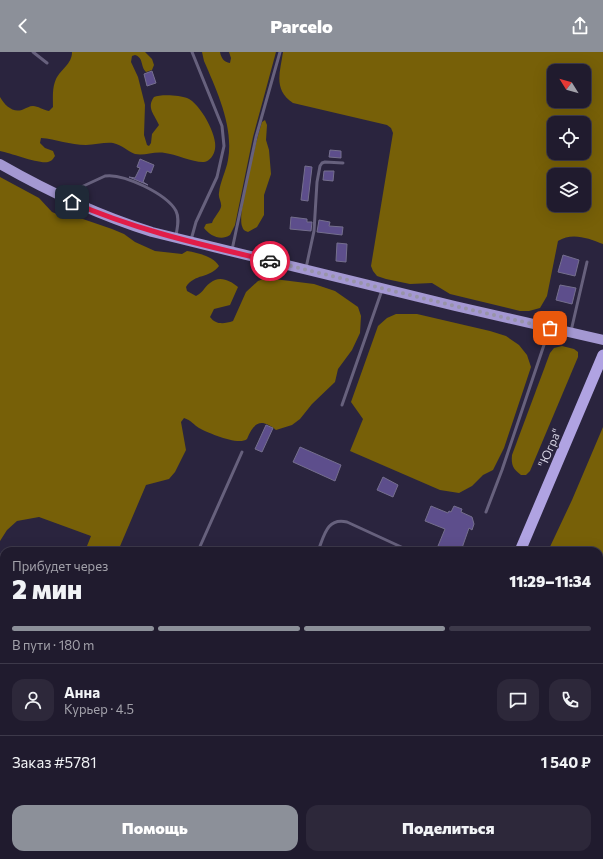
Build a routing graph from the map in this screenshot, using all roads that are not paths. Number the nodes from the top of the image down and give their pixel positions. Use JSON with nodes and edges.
{"nodes":[{"id":1,"x":33,"y":52,"type":"edge"},
{"id":2,"x":192,"y":52,"type":"edge"},
{"id":3,"x":280,"y":52,"type":"edge"},
{"id":4,"x":47,"y":63,"type":"dead end"},
{"id":5,"x":343,"y":163,"type":"dead end"},
{"id":6,"x":0,"y":164,"type":"edge"},
{"id":7,"x":59,"y":196,"type":"junction"},
{"id":8,"x":176,"y":238,"type":"junction"},
{"id":9,"x":191,"y":242,"type":"junction"},
{"id":10,"x":232,"y":252,"type":"junction"},
{"id":11,"x":587,"y":262,"type":"dead end"},
{"id":12,"x":306,"y":270,"type":"junction"},
{"id":13,"x":382,"y":289,"type":"junction"},
{"id":14,"x":550,"y":328,"type":"junction"},
{"id":15,"x":571,"y":332,"type":"junction"},
{"id":16,"x":603,"y":340,"type":"edge"},
{"id":17,"x":603,"y":355,"type":"edge"},
{"id":18,"x":342,"y":405,"type":"dead end"},
{"id":19,"x":242,"y":452,"type":"dead end"},
{"id":20,"x":486,"y":512,"type":"dead end"},
{"id":21,"x":200,"y":547,"type":"edge"},
{"id":22,"x":320,"y":547,"type":"edge"},
{"id":23,"x":401,"y":547,"type":"edge"},
{"id":24,"x":522,"y":547,"type":"edge"}],
"edges":[{"from":1,"to":4,"type":"lane"},
{"from":2,"to":9,"type":"lane"},
{"from":3,"to":10,"type":"lane"},
{"from":5,"to":12,"type":"lane"},
{"from":6,"to":7,"type":"main road"},
{"from":7,"to":8,"type":"main road"},
{"from":7,"to":8,"type":"lane"},
{"from":8,"to":9,"type":"main road"},
{"from":9,"to":10,"type":"main road"},
{"from":10,"to":12,"type":"main road"},
{"from":11,"to":15,"type":"lane"},
{"from":12,"to":13,"type":"main road"},
{"from":13,"to":14,"type":"main road"},
{"from":13,"to":18,"type":"lane"},
{"from":14,"to":15,"type":"main road"},
{"from":14,"to":20,"type":"lane"},
{"from":15,"to":16,"type":"main road"},
{"from":17,"to":24,"type":"highway","name":"\"Югра\""},
{"from":19,"to":21,"type":"lane"},
{"from":22,"to":23,"type":"lane"}]}
